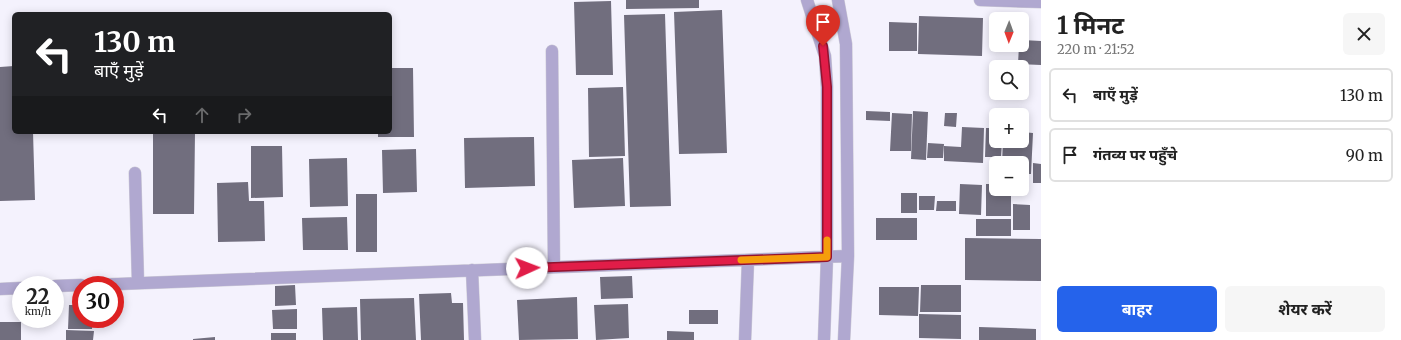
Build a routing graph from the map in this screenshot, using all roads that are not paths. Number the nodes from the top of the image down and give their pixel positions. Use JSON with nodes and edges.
{"nodes":[{"id":1,"x":807,"y":0,"type":"edge"},
{"id":2,"x":838,"y":0,"type":"edge"},
{"id":3,"x":980,"y":0,"type":"edge"},
{"id":4,"x":1041,"y":2,"type":"edge"},
{"id":5,"x":552,"y":51,"type":"dead end"},
{"id":6,"x":135,"y":173,"type":"dead end"},
{"id":7,"x":848,"y":256,"type":"junction"},
{"id":8,"x":827,"y":257,"type":"junction"},
{"id":9,"x":748,"y":260,"type":"junction"},
{"id":10,"x":554,"y":267,"type":"junction"},
{"id":11,"x":472,"y":270,"type":"junction"},
{"id":12,"x":138,"y":283,"type":"junction"},
{"id":13,"x":124,"y":284,"type":"edge"},
{"id":14,"x":12,"y":288,"type":"edge"},
{"id":15,"x":0,"y":289,"type":"edge"},
{"id":16,"x":475,"y":340,"type":"edge"},
{"id":17,"x":745,"y":340,"type":"edge"},
{"id":18,"x":824,"y":340,"type":"edge"},
{"id":19,"x":844,"y":340,"type":"edge"}],
"edges":[{"from":1,"to":8,"type":"street"},
{"from":2,"to":7,"type":"street"},
{"from":3,"to":4,"type":"street"},
{"from":5,"to":10,"type":"street"},
{"from":6,"to":12,"type":"street"},
{"from":7,"to":8,"type":"street"},
{"from":7,"to":19,"type":"street"},
{"from":8,"to":9,"type":"street"},
{"from":8,"to":18,"type":"street"},
{"from":9,"to":10,"type":"street"},
{"from":9,"to":17,"type":"street"},
{"from":10,"to":11,"type":"street"},
{"from":11,"to":12,"type":"street"},
{"from":11,"to":16,"type":"street"},
{"from":12,"to":13,"type":"street"},
{"from":14,"to":15,"type":"street"}]}
